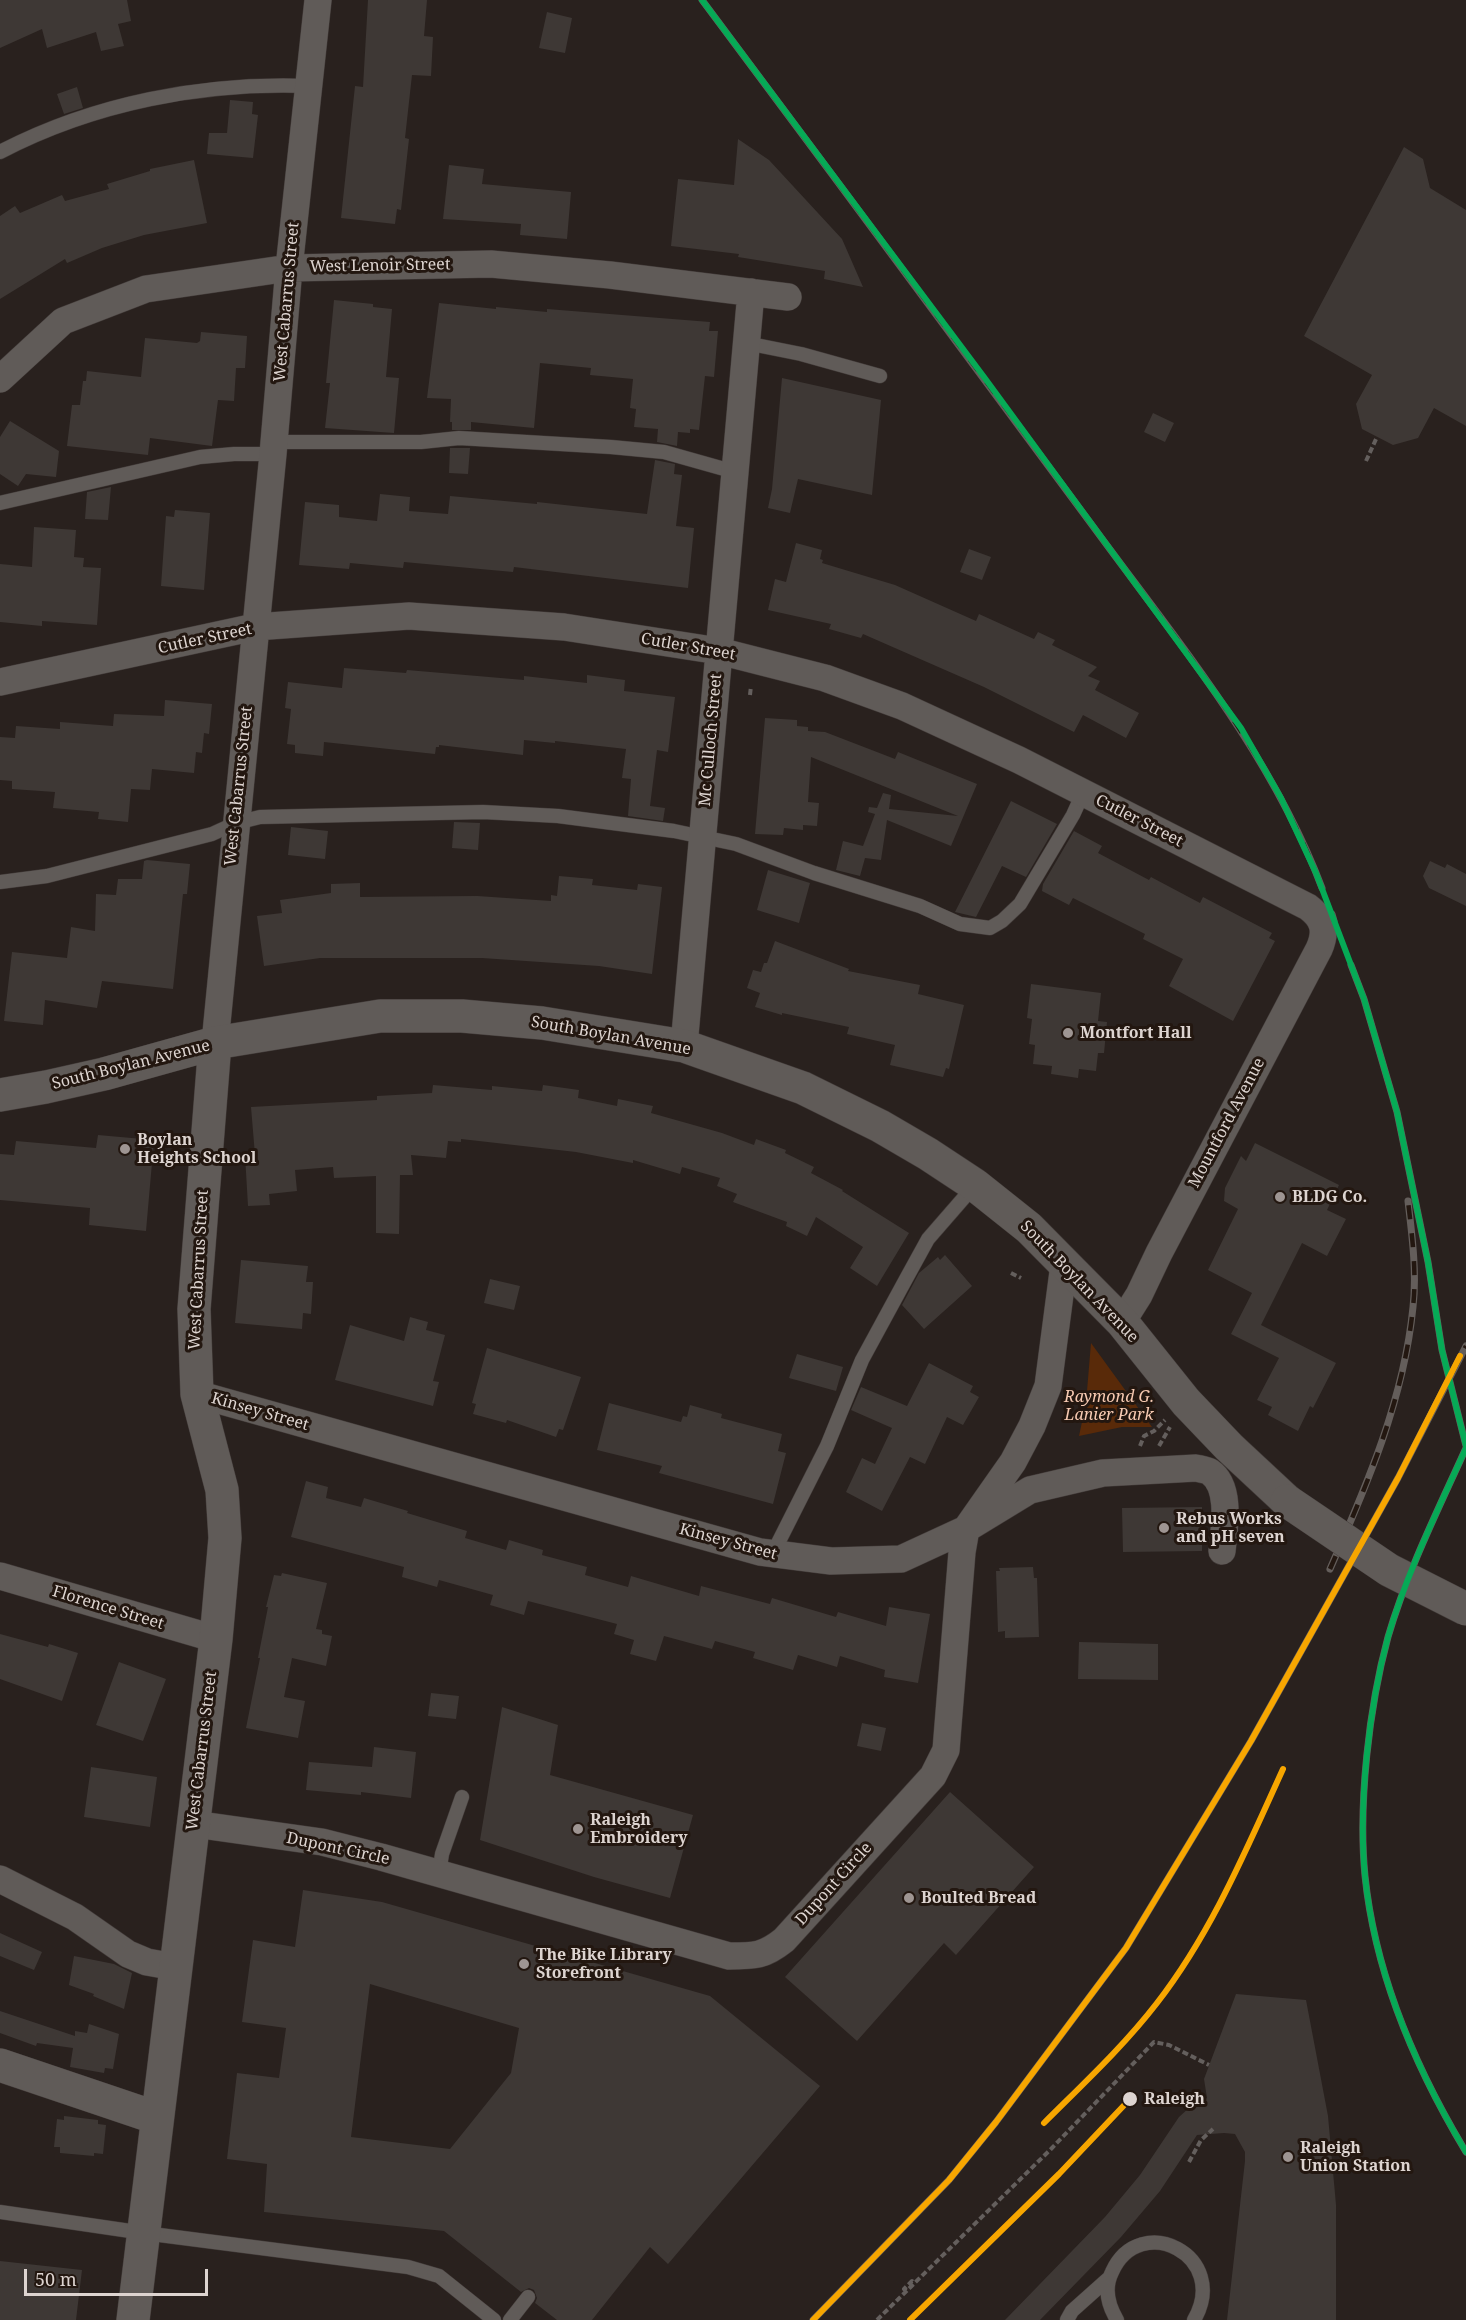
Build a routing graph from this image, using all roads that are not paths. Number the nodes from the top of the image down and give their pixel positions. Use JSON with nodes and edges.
{"nodes":[{"id":1,"x":318,"y":0,"type":"edge"},
{"id":2,"x":309,"y":86,"type":"junction"},
{"id":3,"x":0,"y":152,"type":"edge"},
{"id":4,"x":289,"y":268,"type":"junction"},
{"id":5,"x":751,"y":292,"type":"junction"},
{"id":6,"x":788,"y":297,"type":"dead end"},
{"id":7,"x":746,"y":344,"type":"junction"},
{"id":8,"x":880,"y":376,"type":"dead end"},
{"id":9,"x":0,"y":379,"type":"edge"},
{"id":10,"x":274,"y":448,"type":"junction"},
{"id":11,"x":735,"y":472,"type":"junction"},
{"id":12,"x":0,"y":503,"type":"edge"},
{"id":13,"x":255,"y":627,"type":"junction"},
{"id":14,"x":719,"y":651,"type":"junction"},
{"id":15,"x":0,"y":682,"type":"edge"},
{"id":16,"x":1083,"y":793,"type":"junction"},
{"id":17,"x":236,"y":824,"type":"junction"},
{"id":18,"x":702,"y":837,"type":"junction"},
{"id":19,"x":0,"y":882,"type":"edge"},
{"id":20,"x":1322,"y":921,"type":"joint"},
{"id":21,"x":215,"y":1043,"type":"junction"},
{"id":22,"x":684,"y":1046,"type":"junction"},
{"id":23,"x":0,"y":1095,"type":"edge"},
{"id":24,"x":975,"y":1185,"type":"junction"},
{"id":25,"x":1064,"y":1264,"type":"junction"},
{"id":26,"x":1122,"y":1322,"type":"junction"},
{"id":27,"x":197,"y":1394,"type":"junction"},
{"id":28,"x":966,"y":1528,"type":"junction"},
{"id":29,"x":1222,"y":1551,"type":"dead end"},
{"id":30,"x":772,"y":1555,"type":"junction"},
{"id":31,"x":0,"y":1576,"type":"edge"},
{"id":32,"x":1466,"y":1609,"type":"edge"},
{"id":33,"x":216,"y":1639,"type":"junction"},
{"id":34,"x":462,"y":1797,"type":"dead end"},
{"id":35,"x":194,"y":1824,"type":"junction"},
{"id":36,"x":439,"y":1874,"type":"junction"},
{"id":37,"x":0,"y":1879,"type":"edge"},
{"id":38,"x":175,"y":1967,"type":"junction"},
{"id":39,"x":0,"y":2065,"type":"edge"},
{"id":40,"x":157,"y":2118,"type":"junction"},
{"id":41,"x":0,"y":2212,"type":"edge"},
{"id":42,"x":144,"y":2233,"type":"junction"},
{"id":43,"x":1109,"y":2278,"type":"junction"},
{"id":44,"x":528,"y":2297,"type":"dead end"},
{"id":45,"x":133,"y":2320,"type":"edge"},
{"id":46,"x":494,"y":2320,"type":"edge"},
{"id":47,"x":510,"y":2320,"type":"edge"},
{"id":48,"x":1067,"y":2320,"type":"edge"},
{"id":49,"x":1117,"y":2320,"type":"edge"},
{"id":50,"x":1194,"y":2320,"type":"edge"}],
"edges":[{"from":1,"to":2,"type":"street","name":"West Cabarrus Street"},
{"from":2,"to":3,"type":"lane"},
{"from":2,"to":4,"type":"street","name":"West Cabarrus Street"},
{"from":4,"to":5,"type":"street","name":"West Lenoir Street"},
{"from":4,"to":9,"type":"street","name":"West Lenoir Street"},
{"from":4,"to":10,"type":"street","name":"West Cabarrus Street"},
{"from":5,"to":6,"type":"street","name":"West Lenoir Street"},
{"from":5,"to":7,"type":"street","name":"Mc Culloch Street"},
{"from":7,"to":8,"type":"lane"},
{"from":7,"to":11,"type":"street","name":"Mc Culloch Street"},
{"from":10,"to":11,"type":"lane"},
{"from":10,"to":12,"type":"lane"},
{"from":10,"to":13,"type":"street","name":"West Cabarrus Street"},
{"from":11,"to":14,"type":"street","name":"Mc Culloch Street"},
{"from":13,"to":14,"type":"street","name":"Cutler Street"},
{"from":13,"to":15,"type":"street","name":"Cutler Street"},
{"from":13,"to":17,"type":"street","name":"West Cabarrus Street"},
{"from":14,"to":16,"type":"street","name":"Cutler Street"},
{"from":14,"to":18,"type":"street","name":"Mc Culloch Street"},
{"from":16,"to":18,"type":"lane"},
{"from":16,"to":20,"type":"street","name":"Cutler Street"},
{"from":17,"to":18,"type":"lane"},
{"from":17,"to":19,"type":"lane"},
{"from":17,"to":21,"type":"street","name":"West Cabarrus Street"},
{"from":18,"to":22,"type":"street","name":"Mc Culloch Street"},
{"from":20,"to":26,"type":"street","name":"Mountford Avenue"},
{"from":21,"to":22,"type":"street","name":"South Boylan Avenue"},
{"from":21,"to":23,"type":"street","name":"South Boylan Avenue"},
{"from":21,"to":27,"type":"street","name":"West Cabarrus Street"},
{"from":22,"to":24,"type":"street","name":"South Boylan Avenue"},
{"from":24,"to":25,"type":"street","name":"South Boylan Avenue"},
{"from":24,"to":30,"type":"lane"},
{"from":25,"to":26,"type":"street","name":"South Boylan Avenue"},
{"from":25,"to":28,"type":"street"},
{"from":26,"to":32,"type":"street","name":"South Boylan Avenue","bridge":true},
{"from":27,"to":30,"type":"street","name":"Kinsey Street"},
{"from":27,"to":33,"type":"street","name":"West Cabarrus Street"},
{"from":28,"to":29,"type":"street","name":"Kinsey Street"},
{"from":28,"to":30,"type":"street","name":"Kinsey Street"},
{"from":28,"to":36,"type":"street","name":"Dupont Circle"},
{"from":31,"to":33,"type":"street","name":"Florence Street"},
{"from":33,"to":35,"type":"street","name":"West Cabarrus Street"},
{"from":34,"to":36,"type":"lane"},
{"from":35,"to":36,"type":"street","name":"Dupont Circle"},
{"from":35,"to":38,"type":"street","name":"West Cabarrus Street"},
{"from":37,"to":38,"type":"street"},
{"from":38,"to":40,"type":"street","name":"West Cabarrus Street"},
{"from":39,"to":40,"type":"street"},
{"from":40,"to":42,"type":"street","name":"West Cabarrus Street"},
{"from":41,"to":42,"type":"lane"},
{"from":42,"to":45,"type":"street","name":"West Cabarrus Street"},
{"from":42,"to":46,"type":"lane"},
{"from":43,"to":48,"type":"lane"},
{"from":43,"to":49,"type":"lane"},
{"from":43,"to":50,"type":"lane"},
{"from":44,"to":47,"type":"lane"}]}
